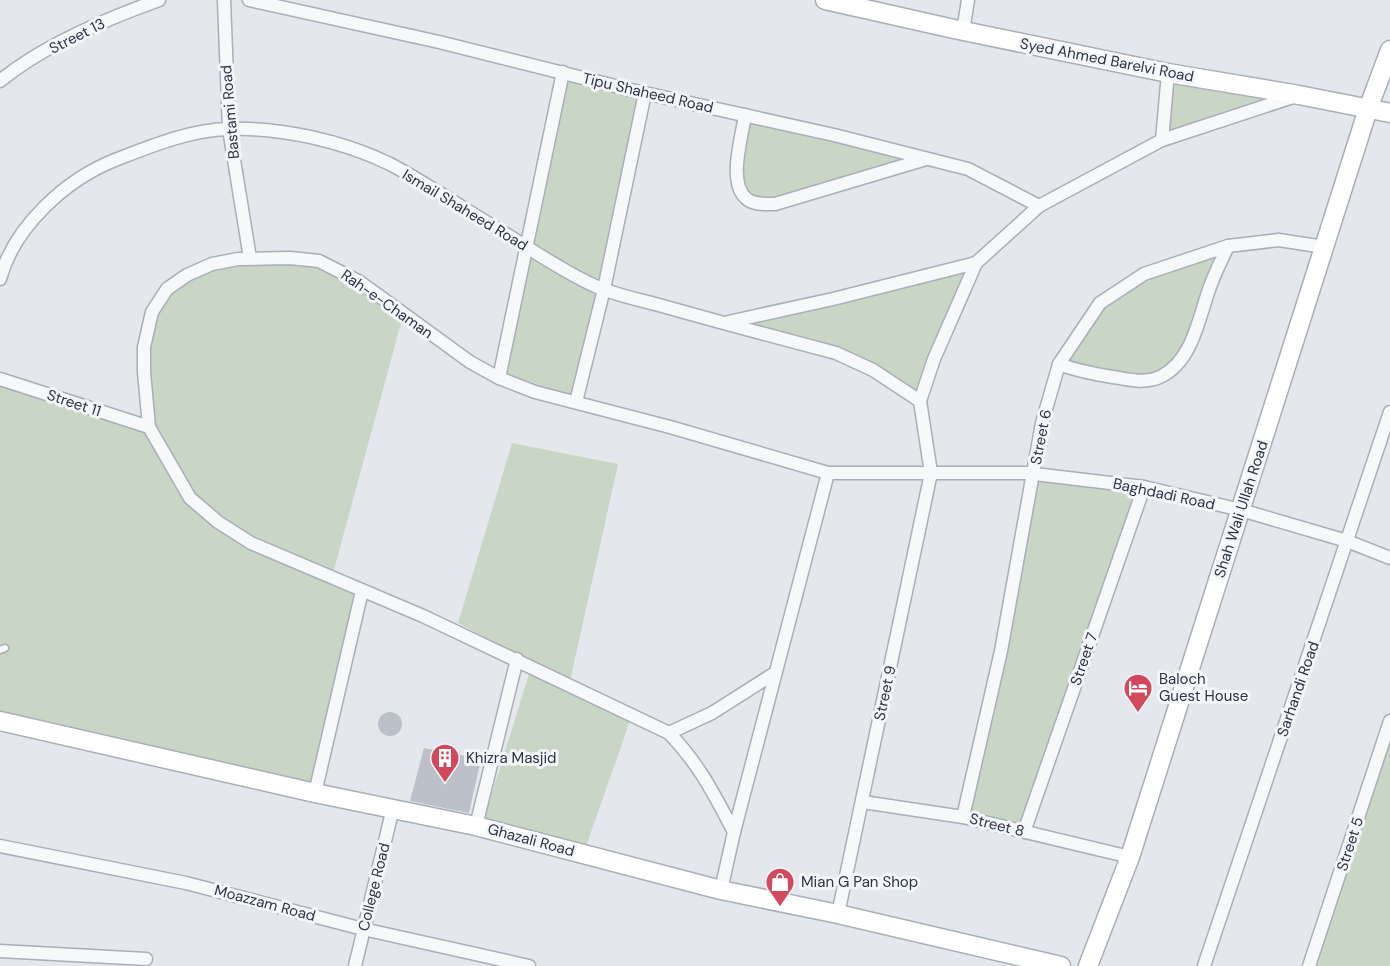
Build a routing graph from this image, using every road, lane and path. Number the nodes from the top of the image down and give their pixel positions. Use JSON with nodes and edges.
{"nodes":[{"id":1,"x":159,"y":0,"type":"edge"},
{"id":2,"x":224,"y":0,"type":"edge"},
{"id":3,"x":249,"y":0,"type":"edge"},
{"id":4,"x":825,"y":0,"type":"edge"},
{"id":5,"x":968,"y":0,"type":"edge"},
{"id":6,"x":963,"y":31,"type":"junction"},
{"id":7,"x":1390,"y":50,"type":"edge"},
{"id":8,"x":563,"y":72,"type":"junction"},
{"id":9,"x":1168,"y":73,"type":"junction"},
{"id":10,"x":0,"y":81,"type":"edge"},
{"id":11,"x":645,"y":93,"type":"junction"},
{"id":12,"x":1299,"y":95,"type":"junction"},
{"id":13,"x":1368,"y":110,"type":"junction"},
{"id":14,"x":1390,"y":114,"type":"edge"},
{"id":15,"x":745,"y":116,"type":"junction"},
{"id":16,"x":229,"y":129,"type":"junction"},
{"id":17,"x":1162,"y":140,"type":"junction"},
{"id":18,"x":927,"y":159,"type":"junction"},
{"id":19,"x":1039,"y":206,"type":"junction"},
{"id":20,"x":1228,"y":246,"type":"junction"},
{"id":21,"x":1324,"y":247,"type":"junction"},
{"id":22,"x":527,"y":248,"type":"junction"},
{"id":23,"x":250,"y":258,"type":"junction"},
{"id":24,"x":2,"y":263,"type":"edge"},
{"id":25,"x":976,"y":263,"type":"junction"},
{"id":26,"x":0,"y":279,"type":"edge"},
{"id":27,"x":604,"y":289,"type":"junction"},
{"id":28,"x":724,"y":323,"type":"junction"},
{"id":29,"x":1059,"y":364,"type":"junction"},
{"id":30,"x":499,"y":378,"type":"junction"},
{"id":31,"x":0,"y":379,"type":"edge"},
{"id":32,"x":920,"y":401,"type":"junction"},
{"id":33,"x":576,"y":402,"type":"junction"},
{"id":34,"x":1390,"y":412,"type":"edge"},
{"id":35,"x":149,"y":427,"type":"junction"},
{"id":36,"x":828,"y":473,"type":"junction"},
{"id":37,"x":931,"y":473,"type":"junction"},
{"id":38,"x":1034,"y":473,"type":"junction"},
{"id":39,"x":1144,"y":487,"type":"junction"},
{"id":40,"x":1241,"y":510,"type":"junction"},
{"id":41,"x":1347,"y":541,"type":"junction"},
{"id":42,"x":1390,"y":558,"type":"edge"},
{"id":43,"x":362,"y":591,"type":"junction"},
{"id":44,"x":517,"y":659,"type":"junction"},
{"id":45,"x":776,"y":673,"type":"junction"},
{"id":46,"x":0,"y":721,"type":"edge"},
{"id":47,"x":1390,"y":721,"type":"edge"},
{"id":48,"x":669,"y":733,"type":"junction"},
{"id":49,"x":315,"y":793,"type":"junction"},
{"id":50,"x":863,"y":802,"type":"junction"},
{"id":51,"x":393,"y":808,"type":"junction"},
{"id":52,"x":963,"y":817,"type":"junction"},
{"id":53,"x":476,"y":825,"type":"junction"},
{"id":54,"x":734,"y":832,"type":"junction"},
{"id":55,"x":1024,"y":832,"type":"junction"},
{"id":56,"x":0,"y":846,"type":"edge"},
{"id":57,"x":1130,"y":857,"type":"junction"},
{"id":58,"x":721,"y":890,"type":"junction"},
{"id":59,"x":838,"y":914,"type":"junction"},
{"id":60,"x":363,"y":929,"type":"junction"},
{"id":61,"x":0,"y":951,"type":"edge"},
{"id":62,"x":146,"y":959,"type":"dead end"},
{"id":63,"x":355,"y":966,"type":"edge"},
{"id":64,"x":529,"y":966,"type":"edge"},
{"id":65,"x":1061,"y":966,"type":"edge"},
{"id":66,"x":1088,"y":966,"type":"edge"},
{"id":67,"x":1204,"y":966,"type":"edge"},
{"id":68,"x":1309,"y":966,"type":"edge"}],
"edges":[{"from":1,"to":10,"type":"street","name":"Street 13"},
{"from":2,"to":16,"type":"street","name":"Bastami Road"},
{"from":3,"to":8,"type":"street","name":"Tipu Shaheed Road"},
{"from":4,"to":6,"type":"main road","name":"Syed Ahmed Barelvi Road"},
{"from":5,"to":6,"type":"street"},
{"from":6,"to":9,"type":"main road","name":"Syed Ahmed Barelvi Road"},
{"from":7,"to":13,"type":"main road","name":"Shah Wali Ullah Road"},
{"from":8,"to":11,"type":"street","name":"Tipu Shaheed Road"},
{"from":8,"to":22,"type":"street"},
{"from":9,"to":12,"type":"main road","name":"Syed Ahmed Barelvi Road"},
{"from":9,"to":17,"type":"street"},
{"from":11,"to":15,"type":"street","name":"Tipu Shaheed Road"},
{"from":11,"to":27,"type":"street"},
{"from":12,"to":13,"type":"main road","name":"Syed Ahmed Barelvi Road"},
{"from":12,"to":17,"type":"street"},
{"from":13,"to":14,"type":"main road","name":"Syed Ahmed Barelvi Road"},
{"from":13,"to":21,"type":"main road","name":"Shah Wali Ullah Road"},
{"from":15,"to":18,"type":"street","name":"Tipu Shaheed Road"},
{"from":15,"to":18,"type":"street"},
{"from":16,"to":22,"type":"street","name":"Ismail Shaheed Road"},
{"from":16,"to":23,"type":"street","name":"Bastami Road"},
{"from":16,"to":24,"type":"street","name":"Ismail Shaheed Road"},
{"from":17,"to":19,"type":"street"},
{"from":18,"to":19,"type":"street","name":"Tipu Shaheed Road"},
{"from":19,"to":25,"type":"street"},
{"from":20,"to":21,"type":"street","name":"Street 6"},
{"from":20,"to":29,"type":"street","name":"Street 6"},
{"from":20,"to":29,"type":"street"},
{"from":21,"to":40,"type":"main road","name":"Shah Wali Ullah Road"},
{"from":22,"to":27,"type":"street","name":"Ismail Shaheed Road"},
{"from":22,"to":30,"type":"street"},
{"from":23,"to":30,"type":"street","name":"Rah-e-Chaman"},
{"from":23,"to":35,"type":"street","name":"Rah-e-Chaman"},
{"from":24,"to":26,"type":"street","name":"Ismail Shaheed Road"},
{"from":25,"to":28,"type":"street","name":"Ismail Shaheed Road"},
{"from":25,"to":32,"type":"street"},
{"from":27,"to":28,"type":"street","name":"Ismail Shaheed Road"},
{"from":27,"to":33,"type":"street"},
{"from":28,"to":32,"type":"street"},
{"from":29,"to":38,"type":"street","name":"Street 6"},
{"from":30,"to":33,"type":"street","name":"Rah-e-Chaman"},
{"from":31,"to":35,"type":"street","name":"Street 11"},
{"from":32,"to":37,"type":"street"},
{"from":33,"to":36,"type":"street","name":"Rah-e-Chaman"},
{"from":34,"to":41,"type":"street","name":"Sarhandi Road"},
{"from":35,"to":43,"type":"street","name":"Rah-e-Chaman"},
{"from":36,"to":37,"type":"street","name":"Rah-e-Chaman"},
{"from":36,"to":45,"type":"street"},
{"from":37,"to":38,"type":"street","name":"Baghdadi Road"},
{"from":37,"to":50,"type":"street","name":"Street 9"},
{"from":38,"to":39,"type":"street","name":"Baghdadi Road"},
{"from":38,"to":52,"type":"street","name":"Street 6"},
{"from":39,"to":40,"type":"street","name":"Baghdadi Road"},
{"from":39,"to":55,"type":"street","name":"Street 7"},
{"from":40,"to":41,"type":"street","name":"Baghdadi Road"},
{"from":40,"to":57,"type":"main road","name":"Shah Wali Ullah Road"},
{"from":41,"to":42,"type":"street","name":"Baghdadi Road"},
{"from":41,"to":67,"type":"street","name":"Sarhandi Road"},
{"from":43,"to":44,"type":"street","name":"Rah-e-Chaman"},
{"from":43,"to":49,"type":"street"},
{"from":44,"to":48,"type":"street","name":"Rah-e-Chaman"},
{"from":44,"to":53,"type":"street"},
{"from":45,"to":48,"type":"street"},
{"from":45,"to":54,"type":"street"},
{"from":46,"to":49,"type":"main road","name":"Ghazali Road"},
{"from":47,"to":68,"type":"street","name":"Street 5"},
{"from":48,"to":54,"type":"street","name":"Rah-e-Chaman"},
{"from":49,"to":51,"type":"main road","name":"Ghazali Road"},
{"from":50,"to":52,"type":"street","name":"Street 8"},
{"from":50,"to":59,"type":"street","name":"Street 9"},
{"from":51,"to":53,"type":"main road","name":"Ghazali Road"},
{"from":51,"to":60,"type":"street","name":"College Road"},
{"from":52,"to":55,"type":"street","name":"Street 8"},
{"from":53,"to":58,"type":"main road","name":"Ghazali Road"},
{"from":54,"to":58,"type":"street"},
{"from":55,"to":57,"type":"street","name":"Street 8"},
{"from":56,"to":60,"type":"street","name":"Moazzam Road"},
{"from":57,"to":66,"type":"main road","name":"Shah Wali Ullah Road"},
{"from":58,"to":59,"type":"main road","name":"Ghazali Road"},
{"from":59,"to":65,"type":"main road","name":"Ghazali Road"},
{"from":60,"to":63,"type":"street","name":"College Road"},
{"from":60,"to":64,"type":"street","name":"Moazzam Road"},
{"from":61,"to":62,"type":"street"}]}
